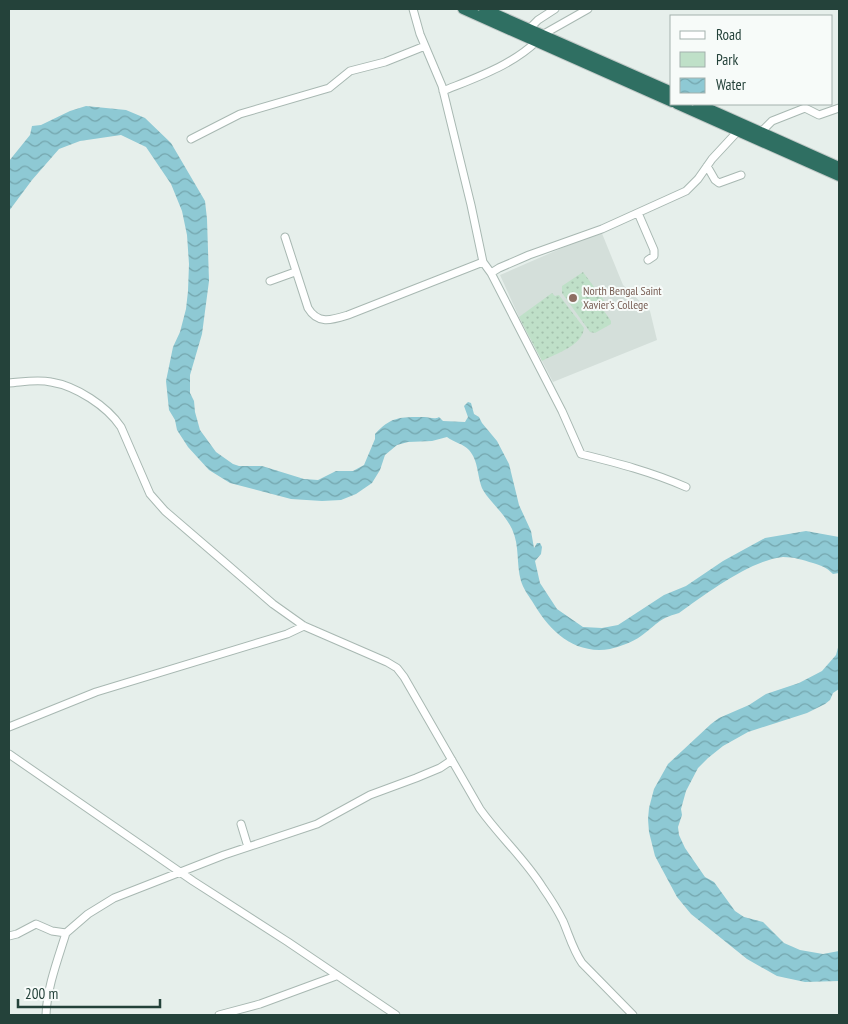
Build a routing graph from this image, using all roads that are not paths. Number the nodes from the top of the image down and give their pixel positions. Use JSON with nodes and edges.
{"nodes":[{"id":1,"x":413,"y":9,"type":"edge"},
{"id":2,"x":464,"y":9,"type":"edge"},
{"id":3,"x":484,"y":9,"type":"edge"},
{"id":4,"x":555,"y":9,"type":"edge"},
{"id":5,"x":588,"y":9,"type":"edge"},
{"id":6,"x":529,"y":29,"type":"junction"},
{"id":7,"x":539,"y":38,"type":"junction"},
{"id":8,"x":426,"y":46,"type":"junction"},
{"id":9,"x":443,"y":91,"type":"junction"},
{"id":10,"x":670,"y":91,"type":"edge"},
{"id":11,"x":670,"y":101,"type":"edge"},
{"id":12,"x":678,"y":105,"type":"edge"},
{"id":13,"x":700,"y":105,"type":"edge"},
{"id":14,"x":839,"y":108,"type":"edge"},
{"id":15,"x":738,"y":131,"type":"junction"},
{"id":16,"x":761,"y":132,"type":"junction"},
{"id":17,"x":191,"y":139,"type":"dead end"},
{"id":18,"x":707,"y":166,"type":"junction"},
{"id":19,"x":839,"y":167,"type":"edge"},
{"id":20,"x":741,"y":175,"type":"dead end"},
{"id":21,"x":839,"y":176,"type":"edge"},
{"id":22,"x":638,"y":213,"type":"junction"},
{"id":23,"x":285,"y":237,"type":"dead end"},
{"id":24,"x":648,"y":260,"type":"dead end"},
{"id":25,"x":482,"y":262,"type":"junction"},
{"id":26,"x":295,"y":272,"type":"junction"},
{"id":27,"x":491,"y":273,"type":"junction"},
{"id":28,"x":270,"y":281,"type":"dead end"},
{"id":29,"x":9,"y":383,"type":"edge"},
{"id":30,"x":686,"y":487,"type":"dead end"},
{"id":31,"x":304,"y":626,"type":"junction"},
{"id":32,"x":9,"y":727,"type":"edge"},
{"id":33,"x":9,"y":754,"type":"edge"},
{"id":34,"x":452,"y":760,"type":"junction"},
{"id":35,"x":241,"y":824,"type":"dead end"},
{"id":36,"x":248,"y":847,"type":"junction"},
{"id":37,"x":181,"y":872,"type":"junction"},
{"id":38,"x":66,"y":933,"type":"junction"},
{"id":39,"x":9,"y":936,"type":"edge"},
{"id":40,"x":336,"y":976,"type":"junction"},
{"id":41,"x":46,"y":1015,"type":"edge"},
{"id":42,"x":220,"y":1015,"type":"edge"},
{"id":43,"x":396,"y":1015,"type":"edge"},
{"id":44,"x":633,"y":1015,"type":"edge"}],
"edges":[{"from":1,"to":8,"type":"street"},
{"from":2,"to":7,"type":"highway"},
{"from":3,"to":6,"type":"highway"},
{"from":4,"to":6,"type":"street"},
{"from":5,"to":7,"type":"street"},
{"from":6,"to":7,"type":"highway"},
{"from":7,"to":9,"type":"street"},
{"from":7,"to":10,"type":"highway"},
{"from":7,"to":11,"type":"highway"},
{"from":8,"to":9,"type":"street"},
{"from":8,"to":17,"type":"street"},
{"from":9,"to":25,"type":"street"},
{"from":12,"to":15,"type":"highway"},
{"from":13,"to":16,"type":"highway"},
{"from":14,"to":16,"type":"street"},
{"from":15,"to":18,"type":"street"},
{"from":15,"to":21,"type":"highway"},
{"from":16,"to":19,"type":"highway"},
{"from":18,"to":20,"type":"street"},
{"from":18,"to":22,"type":"street"},
{"from":22,"to":24,"type":"street"},
{"from":22,"to":27,"type":"street"},
{"from":23,"to":26,"type":"street"},
{"from":25,"to":26,"type":"street"},
{"from":25,"to":27,"type":"street"},
{"from":26,"to":28,"type":"street"},
{"from":27,"to":30,"type":"street"},
{"from":29,"to":31,"type":"street"},
{"from":31,"to":32,"type":"street"},
{"from":31,"to":34,"type":"street"},
{"from":33,"to":37,"type":"street"},
{"from":34,"to":36,"type":"street"},
{"from":34,"to":44,"type":"street"},
{"from":35,"to":36,"type":"street"},
{"from":36,"to":37,"type":"street"},
{"from":37,"to":38,"type":"street"},
{"from":37,"to":40,"type":"street"},
{"from":38,"to":39,"type":"street"},
{"from":38,"to":41,"type":"street"},
{"from":40,"to":42,"type":"street"},
{"from":40,"to":43,"type":"street"}]}
